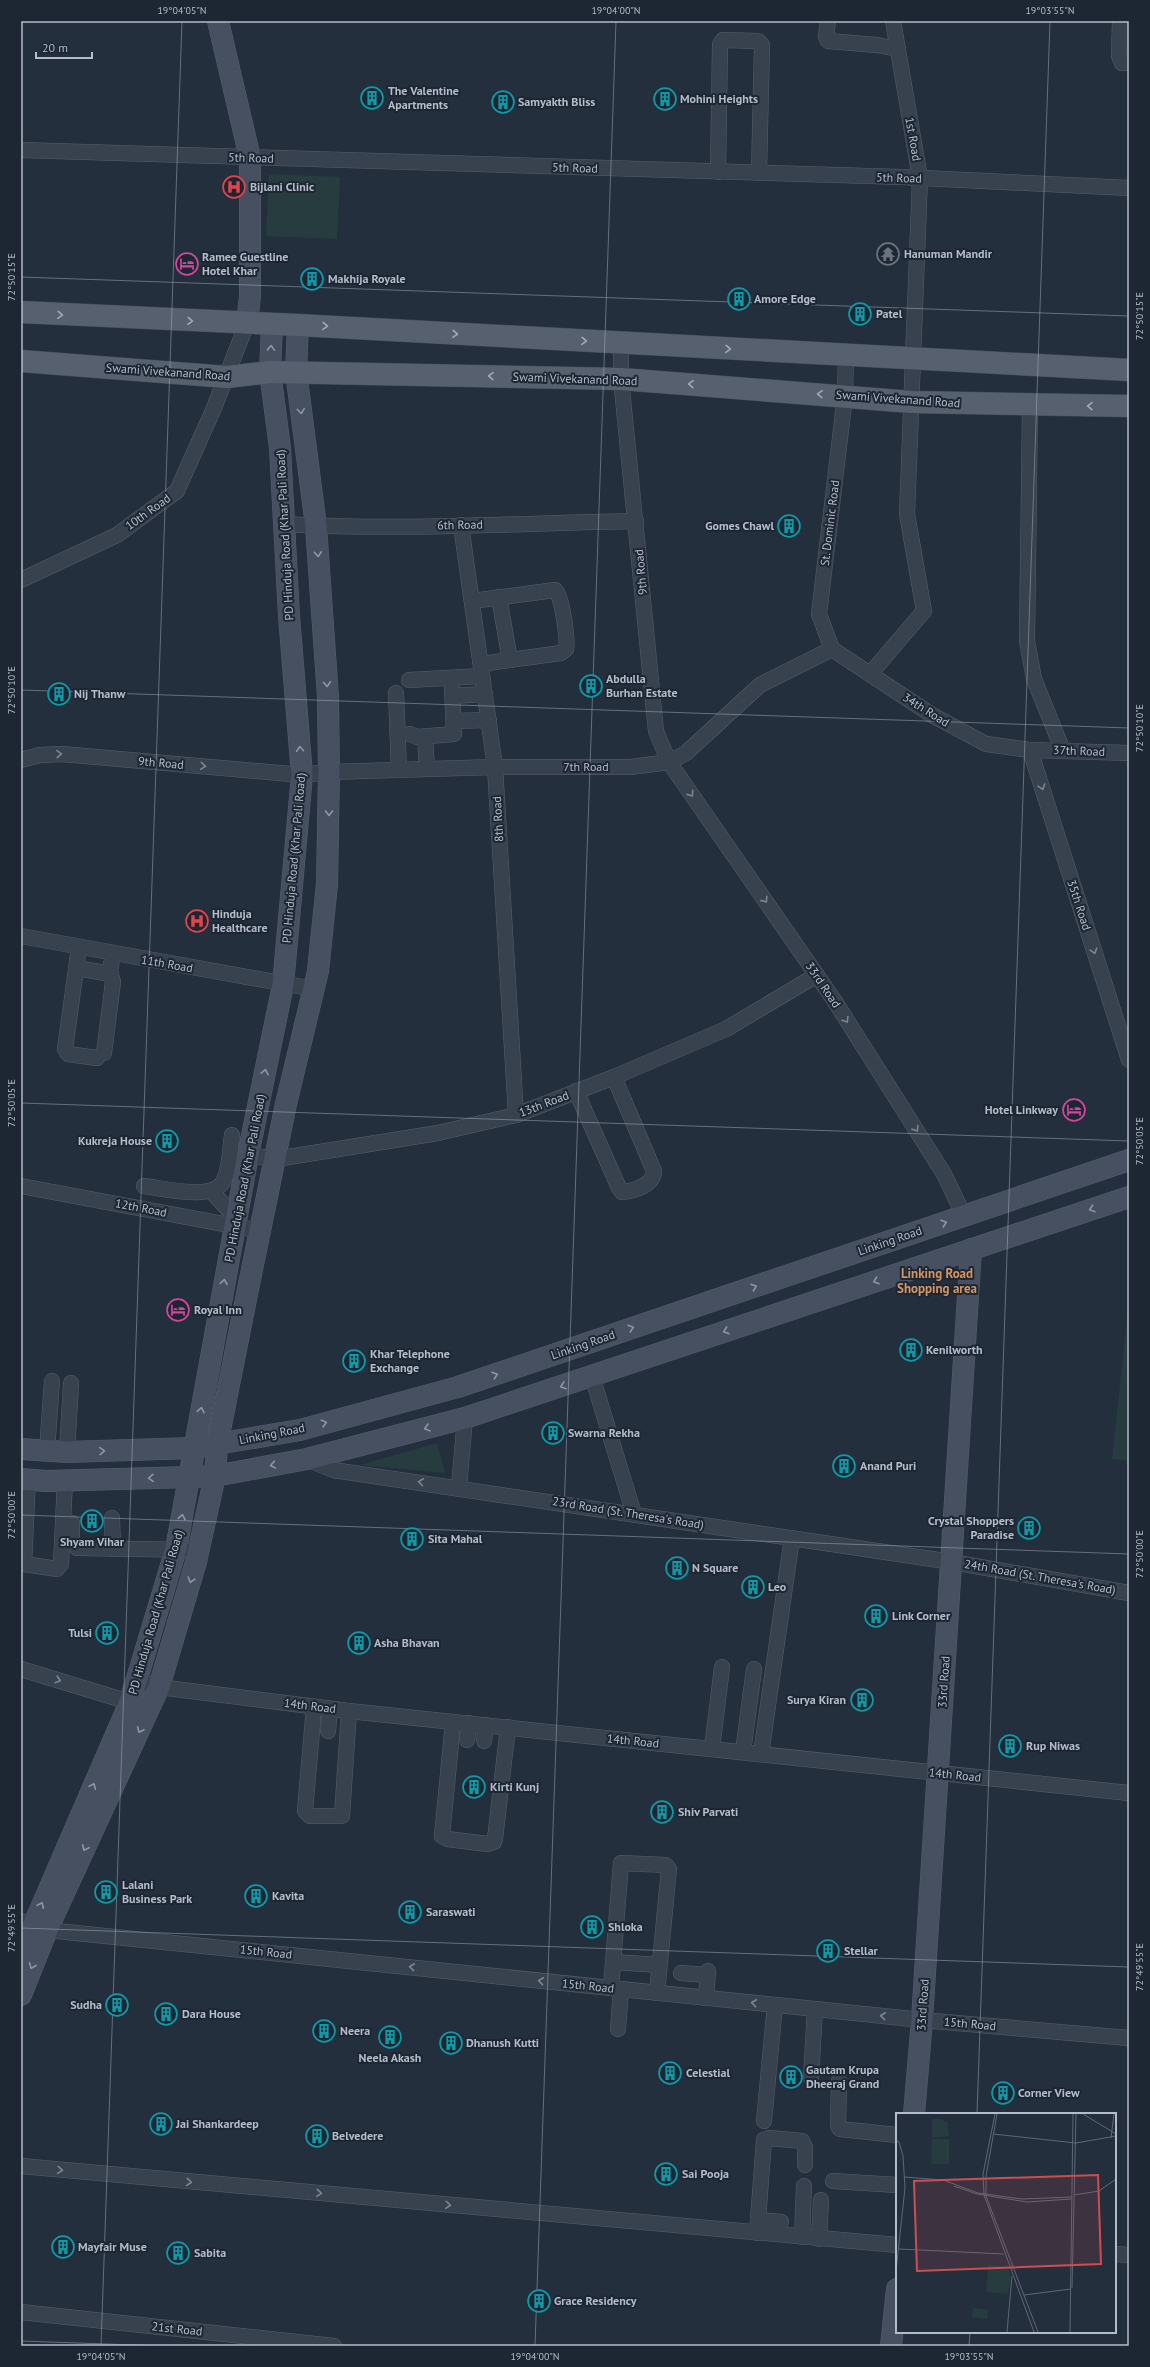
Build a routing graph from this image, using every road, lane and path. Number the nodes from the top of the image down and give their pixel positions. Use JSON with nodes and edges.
{"nodes":[{"id":1,"x":218,"y":21,"type":"edge"},
{"id":2,"x":828,"y":21,"type":"edge"},
{"id":3,"x":893,"y":21,"type":"edge"},
{"id":4,"x":1120,"y":21,"type":"edge"},
{"id":5,"x":897,"y":46,"type":"junction"},
{"id":6,"x":1129,"y":63,"type":"edge"},
{"id":7,"x":21,"y":150,"type":"edge"},
{"id":8,"x":250,"y":158,"type":"junction"},
{"id":9,"x":718,"y":172,"type":"junction"},
{"id":10,"x":760,"y":173,"type":"junction"},
{"id":11,"x":920,"y":178,"type":"junction"},
{"id":12,"x":1129,"y":188,"type":"edge"},
{"id":13,"x":21,"y":312,"type":"edge"},
{"id":14,"x":247,"y":323,"type":"junction"},
{"id":15,"x":272,"y":324,"type":"junction"},
{"id":16,"x":298,"y":325,"type":"junction"},
{"id":17,"x":621,"y":343,"type":"junction"},
{"id":18,"x":846,"y":355,"type":"junction"},
{"id":19,"x":914,"y":359,"type":"junction"},
{"id":20,"x":21,"y":361,"type":"edge"},
{"id":21,"x":1129,"y":370,"type":"edge"},
{"id":22,"x":270,"y":372,"type":"junction"},
{"id":23,"x":296,"y":372,"type":"junction"},
{"id":24,"x":227,"y":377,"type":"junction"},
{"id":25,"x":621,"y":379,"type":"junction"},
{"id":26,"x":845,"y":396,"type":"junction"},
{"id":27,"x":912,"y":402,"type":"junction"},
{"id":28,"x":1030,"y":405,"type":"junction"},
{"id":29,"x":1129,"y":406,"type":"edge"},
{"id":30,"x":636,"y":521,"type":"junction"},
{"id":31,"x":284,"y":524,"type":"junction"},
{"id":32,"x":460,"y":525,"type":"junction"},
{"id":33,"x":316,"y":526,"type":"junction"},
{"id":34,"x":21,"y":580,"type":"edge"},
{"id":35,"x":499,"y":597,"type":"junction"},
{"id":36,"x":472,"y":601,"type":"junction"},
{"id":37,"x":832,"y":648,"type":"junction"},
{"id":38,"x":510,"y":660,"type":"junction"},
{"id":39,"x":482,"y":670,"type":"junction"},
{"id":40,"x":870,"y":674,"type":"junction"},
{"id":41,"x":410,"y":680,"type":"dead end"},
{"id":42,"x":448,"y":686,"type":"junction"},
{"id":43,"x":396,"y":693,"type":"dead end"},
{"id":44,"x":485,"y":694,"type":"junction"},
{"id":45,"x":489,"y":720,"type":"junction"},
{"id":46,"x":454,"y":721,"type":"junction"},
{"id":47,"x":1030,"y":750,"type":"junction"},
{"id":48,"x":1062,"y":751,"type":"junction"},
{"id":49,"x":1129,"y":753,"type":"edge"},
{"id":50,"x":21,"y":760,"type":"edge"},
{"id":51,"x":669,"y":762,"type":"junction"},
{"id":52,"x":495,"y":767,"type":"junction"},
{"id":53,"x":423,"y":769,"type":"junction"},
{"id":54,"x":399,"y":770,"type":"junction"},
{"id":55,"x":329,"y":772,"type":"junction"},
{"id":56,"x":302,"y":775,"type":"junction"},
{"id":57,"x":21,"y":936,"type":"edge"},
{"id":58,"x":79,"y":947,"type":"junction"},
{"id":59,"x":109,"y":953,"type":"junction"},
{"id":60,"x":76,"y":968,"type":"junction"},
{"id":61,"x":107,"y":973,"type":"junction"},
{"id":62,"x":817,"y":975,"type":"junction"},
{"id":63,"x":284,"y":985,"type":"junction"},
{"id":64,"x":314,"y":989,"type":"junction"},
{"id":65,"x":1129,"y":1060,"type":"edge"},
{"id":66,"x":614,"y":1077,"type":"junction"},
{"id":67,"x":576,"y":1091,"type":"junction"},
{"id":68,"x":516,"y":1114,"type":"junction"},
{"id":69,"x":238,"y":1140,"type":"junction"},
{"id":70,"x":276,"y":1159,"type":"junction"},
{"id":71,"x":1129,"y":1160,"type":"edge"},
{"id":72,"x":224,"y":1182,"type":"junction"},
{"id":73,"x":21,"y":1186,"type":"edge"},
{"id":74,"x":212,"y":1192,"type":"junction"},
{"id":75,"x":240,"y":1194,"type":"junction"},
{"id":76,"x":1129,"y":1197,"type":"edge"},
{"id":77,"x":142,"y":1208,"type":"junction"},
{"id":78,"x":964,"y":1216,"type":"junction"},
{"id":79,"x":235,"y":1222,"type":"junction"},
{"id":80,"x":260,"y":1231,"type":"junction"},
{"id":81,"x":971,"y":1249,"type":"junction"},
{"id":82,"x":592,"y":1376,"type":"junction"},
{"id":83,"x":52,"y":1381,"type":"dead end"},
{"id":84,"x":71,"y":1384,"type":"dead end"},
{"id":85,"x":458,"y":1387,"type":"junction"},
{"id":86,"x":465,"y":1418,"type":"junction"},
{"id":87,"x":217,"y":1445,"type":"junction"},
{"id":88,"x":193,"y":1448,"type":"junction"},
{"id":89,"x":21,"y":1449,"type":"edge"},
{"id":90,"x":57,"y":1452,"type":"junction"},
{"id":91,"x":307,"y":1459,"type":"junction"},
{"id":92,"x":215,"y":1476,"type":"junction"},
{"id":93,"x":190,"y":1477,"type":"junction"},
{"id":94,"x":25,"y":1479,"type":"edge"},
{"id":95,"x":68,"y":1480,"type":"junction"},
{"id":96,"x":459,"y":1487,"type":"junction"},
{"id":97,"x":634,"y":1514,"type":"junction"},
{"id":98,"x":112,"y":1518,"type":"dead end"},
{"id":99,"x":792,"y":1538,"type":"junction"},
{"id":100,"x":113,"y":1549,"type":"junction"},
{"id":101,"x":176,"y":1549,"type":"junction"},
{"id":102,"x":199,"y":1550,"type":"junction"},
{"id":103,"x":952,"y":1562,"type":"junction"},
{"id":104,"x":1129,"y":1593,"type":"edge"},
{"id":105,"x":722,"y":1666,"type":"dead end"},
{"id":106,"x":21,"y":1669,"type":"edge"},
{"id":107,"x":754,"y":1669,"type":"dead end"},
{"id":108,"x":137,"y":1681,"type":"junction"},
{"id":109,"x":159,"y":1687,"type":"junction"},
{"id":110,"x":130,"y":1702,"type":"junction"},
{"id":111,"x":314,"y":1707,"type":"junction"},
{"id":112,"x":150,"y":1709,"type":"junction"},
{"id":113,"x":330,"y":1709,"type":"junction"},
{"id":114,"x":349,"y":1711,"type":"junction"},
{"id":115,"x":453,"y":1722,"type":"junction"},
{"id":116,"x":469,"y":1723,"type":"junction"},
{"id":117,"x":486,"y":1725,"type":"junction"},
{"id":118,"x":508,"y":1727,"type":"junction"},
{"id":119,"x":328,"y":1731,"type":"dead end"},
{"id":120,"x":468,"y":1740,"type":"dead end"},
{"id":121,"x":484,"y":1742,"type":"dead end"},
{"id":122,"x":712,"y":1749,"type":"junction"},
{"id":123,"x":743,"y":1752,"type":"junction"},
{"id":124,"x":761,"y":1754,"type":"junction"},
{"id":125,"x":938,"y":1773,"type":"junction"},
{"id":126,"x":1129,"y":1792,"type":"edge"},
{"id":127,"x":34,"y":1925,"type":"edge"},
{"id":128,"x":21,"y":1954,"type":"edge"},
{"id":129,"x":613,"y":1962,"type":"junction"},
{"id":130,"x":659,"y":1966,"type":"junction"},
{"id":131,"x":616,"y":1989,"type":"junction"},
{"id":132,"x":656,"y":1993,"type":"junction"},
{"id":133,"x":21,"y":1995,"type":"edge"},
{"id":134,"x":680,"y":1996,"type":"junction"},
{"id":135,"x":706,"y":1998,"type":"junction"},
{"id":136,"x":775,"y":2005,"type":"junction"},
{"id":137,"x":815,"y":2009,"type":"junction"},
{"id":138,"x":922,"y":2020,"type":"junction"},
{"id":139,"x":618,"y":2028,"type":"dead end"},
{"id":140,"x":1129,"y":2038,"type":"edge"},
{"id":141,"x":811,"y":2078,"type":"dead end"},
{"id":142,"x":839,"y":2081,"type":"dead end"},
{"id":143,"x":914,"y":2113,"type":"edge"},
{"id":144,"x":764,"y":2121,"type":"dead end"},
{"id":145,"x":896,"y":2135,"type":"edge"},
{"id":146,"x":805,"y":2165,"type":"dead end"},
{"id":147,"x":21,"y":2166,"type":"edge"},
{"id":148,"x":833,"y":2181,"type":"dead end"},
{"id":149,"x":896,"y":2185,"type":"edge"},
{"id":150,"x":804,"y":2186,"type":"dead end"},
{"id":151,"x":821,"y":2200,"type":"dead end"},
{"id":152,"x":781,"y":2222,"type":"dead end"},
{"id":153,"x":757,"y":2226,"type":"junction"},
{"id":154,"x":802,"y":2237,"type":"junction"},
{"id":155,"x":819,"y":2238,"type":"junction"},
{"id":156,"x":896,"y":2246,"type":"edge"},
{"id":157,"x":1116,"y":2254,"type":"edge"},
{"id":158,"x":1129,"y":2255,"type":"edge"},
{"id":159,"x":896,"y":2299,"type":"edge"},
{"id":160,"x":21,"y":2312,"type":"edge"},
{"id":161,"x":334,"y":2346,"type":"edge"},
{"id":162,"x":891,"y":2346,"type":"edge"}],
"edges":[{"from":1,"to":8,"type":"street"},
{"from":2,"to":5,"type":"street"},
{"from":3,"to":5,"type":"street","name":"1st Road"},
{"from":4,"to":6,"type":"street"},
{"from":5,"to":11,"type":"street","name":"1st Road"},
{"from":7,"to":8,"type":"street","name":"5th Road"},
{"from":8,"to":9,"type":"street","name":"5th Road"},
{"from":8,"to":14,"type":"street"},
{"from":9,"to":10,"type":"street","name":"5th Road"},
{"from":9,"to":10,"type":"street"},
{"from":10,"to":11,"type":"street","name":"5th Road"},
{"from":11,"to":12,"type":"street","name":"5th Road"},
{"from":11,"to":19,"type":"street","name":"1st Road"},
{"from":13,"to":14,"type":"main road","one_way":true},
{"from":14,"to":15,"type":"main road"},
{"from":14,"to":24,"type":"street","name":"10th Road"},
{"from":15,"to":16,"type":"main road"},
{"from":22,"to":15,"type":"street","name":"PD Hinduja Road (Khar Pali Road)","one_way":true},
{"from":16,"to":17,"type":"main road","one_way":true},
{"from":16,"to":23,"type":"street","name":"PD Hinduja Road (Khar Pali Road)"},
{"from":17,"to":18,"type":"main road","one_way":true},
{"from":17,"to":25,"type":"street","name":"9th Road"},
{"from":18,"to":19,"type":"main road"},
{"from":18,"to":26,"type":"street","name":"St. Dominic Road"},
{"from":19,"to":21,"type":"main road"},
{"from":19,"to":27,"type":"street","name":"1st Road"},
{"from":20,"to":24,"type":"main road","name":"Swami Vivekanand Road"},
{"from":22,"to":23,"type":"main road","name":"Swami Vivekanand Road"},
{"from":22,"to":24,"type":"main road","name":"Swami Vivekanand Road"},
{"from":22,"to":31,"type":"street","name":"PD Hinduja Road (Khar Pali Road)"},
{"from":25,"to":23,"type":"main road","name":"Swami Vivekanand Road","one_way":true},
{"from":23,"to":33,"type":"street","name":"PD Hinduja Road (Khar Pali Road)","one_way":true},
{"from":24,"to":34,"type":"street","name":"10th Road"},
{"from":26,"to":25,"type":"main road","name":"Swami Vivekanand Road","one_way":true},
{"from":25,"to":30,"type":"street","name":"9th Road"},
{"from":26,"to":27,"type":"main road","name":"Swami Vivekanand Road"},
{"from":26,"to":37,"type":"street","name":"St. Dominic Road"},
{"from":27,"to":28,"type":"main road","name":"Swami Vivekanand Road"},
{"from":27,"to":40,"type":"street","name":"1st Road"},
{"from":29,"to":28,"type":"main road","name":"Swami Vivekanand Road","one_way":true},
{"from":28,"to":48,"type":"street"},
{"from":30,"to":32,"type":"street","name":"6th Road"},
{"from":30,"to":51,"type":"street","name":"9th Road"},
{"from":31,"to":33,"type":"street","name":"6th Road"},
{"from":56,"to":31,"type":"street","name":"PD Hinduja Road (Khar Pali Road)","one_way":true},
{"from":32,"to":33,"type":"street","name":"6th Road"},
{"from":32,"to":36,"type":"street","name":"8th Road"},
{"from":33,"to":55,"type":"street","name":"PD Hinduja Road (Khar Pali Road)","one_way":true},
{"from":35,"to":36,"type":"street"},
{"from":35,"to":38,"type":"street"},
{"from":35,"to":38,"type":"street"},
{"from":36,"to":39,"type":"street","name":"8th Road"},
{"from":37,"to":40,"type":"street","name":"34th Road"},
{"from":37,"to":51,"type":"street","name":"7th Road"},
{"from":38,"to":39,"type":"street"},
{"from":39,"to":42,"type":"street"},
{"from":39,"to":44,"type":"street","name":"8th Road"},
{"from":40,"to":47,"type":"street","name":"34th Road"},
{"from":41,"to":42,"type":"street"},
{"from":42,"to":44,"type":"street"},
{"from":42,"to":46,"type":"street"},
{"from":43,"to":54,"type":"street"},
{"from":44,"to":45,"type":"street","name":"8th Road"},
{"from":45,"to":46,"type":"street"},
{"from":45,"to":52,"type":"street","name":"8th Road"},
{"from":46,"to":53,"type":"street"},
{"from":47,"to":48,"type":"street","name":"37th Road"},
{"from":47,"to":65,"type":"street","name":"35th Road","one_way":true},
{"from":48,"to":49,"type":"street","name":"37th Road"},
{"from":50,"to":56,"type":"street","name":"9th Road","one_way":true},
{"from":51,"to":52,"type":"street","name":"7th Road"},
{"from":51,"to":62,"type":"street","name":"33rd Road","one_way":true},
{"from":52,"to":53,"type":"street","name":"7th Road"},
{"from":52,"to":68,"type":"street","name":"8th Road"},
{"from":53,"to":54,"type":"street","name":"7th Road"},
{"from":54,"to":55,"type":"street","name":"7th Road"},
{"from":55,"to":56,"type":"street","name":"7th Road"},
{"from":55,"to":64,"type":"street","name":"PD Hinduja Road (Khar Pali Road)","one_way":true},
{"from":56,"to":63,"type":"street","name":"PD Hinduja Road (Khar Pali Road)"},
{"from":57,"to":58,"type":"street","name":"11th Road"},
{"from":58,"to":59,"type":"street","name":"11th Road"},
{"from":58,"to":60,"type":"street"},
{"from":59,"to":61,"type":"street"},
{"from":59,"to":63,"type":"street","name":"11th Road"},
{"from":60,"to":61,"type":"street"},
{"from":60,"to":61,"type":"street"},
{"from":62,"to":66,"type":"street","name":"13th Road"},
{"from":62,"to":78,"type":"street","name":"33rd Road","one_way":true},
{"from":63,"to":64,"type":"street","name":"11th Road"},
{"from":69,"to":63,"type":"street","name":"PD Hinduja Road (Khar Pali Road)","one_way":true},
{"from":64,"to":70,"type":"street","name":"PD Hinduja Road (Khar Pali Road)"},
{"from":66,"to":67,"type":"street","name":"13th Road"},
{"from":66,"to":67,"type":"street"},
{"from":67,"to":68,"type":"street","name":"13th Road"},
{"from":68,"to":70,"type":"street","name":"13th Road"},
{"from":69,"to":70,"type":"street","name":"13th Road"},
{"from":69,"to":72,"type":"street"},
{"from":69,"to":75,"type":"street","name":"PD Hinduja Road (Khar Pali Road)"},
{"from":70,"to":80,"type":"street","name":"PD Hinduja Road (Khar Pali Road)"},
{"from":71,"to":78,"type":"street","name":"Linking Road"},
{"from":72,"to":74,"type":"street"},
{"from":72,"to":75,"type":"street"},
{"from":73,"to":77,"type":"street","name":"12th Road"},
{"from":74,"to":77,"type":"street"},
{"from":74,"to":79,"type":"street"},
{"from":75,"to":79,"type":"street","name":"PD Hinduja Road (Khar Pali Road)"},
{"from":76,"to":81,"type":"street","one_way":true},
{"from":77,"to":79,"type":"street","name":"12th Road"},
{"from":85,"to":78,"type":"street","name":"Linking Road","one_way":true},
{"from":79,"to":80,"type":"street","name":"12th Road"},
{"from":88,"to":79,"type":"street","name":"PD Hinduja Road (Khar Pali Road)","one_way":true},
{"from":80,"to":87,"type":"street","name":"PD Hinduja Road (Khar Pali Road)"},
{"from":81,"to":82,"type":"street","one_way":true},
{"from":81,"to":103,"type":"street","name":"33rd Road"},
{"from":82,"to":86,"type":"street","one_way":true},
{"from":82,"to":97,"type":"street"},
{"from":83,"to":90,"type":"street"},
{"from":84,"to":90,"type":"street"},
{"from":85,"to":86,"type":"street"},
{"from":87,"to":85,"type":"street","name":"Linking Road","one_way":true},
{"from":86,"to":91,"type":"street","one_way":true},
{"from":86,"to":96,"type":"street"},
{"from":87,"to":88,"type":"street","name":"Linking Road"},
{"from":87,"to":92,"type":"street","name":"PD Hinduja Road (Khar Pali Road)"},
{"from":90,"to":88,"type":"street","name":"Linking Road","one_way":true},
{"from":88,"to":93,"type":"street","name":"PD Hinduja Road (Khar Pali Road)"},
{"from":89,"to":90,"type":"street","name":"Linking Road"},
{"from":91,"to":92,"type":"street","one_way":true},
{"from":96,"to":91,"type":"street","name":"23rd Road (St. Theresa's Road)","one_way":true},
{"from":92,"to":93,"type":"street"},
{"from":92,"to":102,"type":"street","name":"PD Hinduja Road (Khar Pali Road)"},
{"from":93,"to":95,"type":"street","one_way":true},
{"from":101,"to":93,"type":"street","name":"PD Hinduja Road (Khar Pali Road)","one_way":true},
{"from":94,"to":95,"type":"street"},
{"from":94,"to":95,"type":"street"},
{"from":95,"to":100,"type":"street"},
{"from":96,"to":97,"type":"street","name":"23rd Road (St. Theresa's Road)"},
{"from":97,"to":99,"type":"street","name":"23rd Road (St. Theresa's Road)"},
{"from":98,"to":100,"type":"street"},
{"from":99,"to":103,"type":"street","name":"23rd Road (St. Theresa's Road)"},
{"from":99,"to":124,"type":"street"},
{"from":100,"to":101,"type":"street"},
{"from":101,"to":102,"type":"street"},
{"from":101,"to":108,"type":"street","name":"PD Hinduja Road (Khar Pali Road)"},
{"from":102,"to":109,"type":"street","name":"PD Hinduja Road (Khar Pali Road)","one_way":true},
{"from":103,"to":104,"type":"street","name":"24th Road (St. Theresa's Road)"},
{"from":103,"to":125,"type":"street","name":"33rd Road"},
{"from":105,"to":122,"type":"street"},
{"from":106,"to":110,"type":"street","one_way":true},
{"from":107,"to":123,"type":"street"},
{"from":108,"to":109,"type":"street","name":"14th Road"},
{"from":108,"to":110,"type":"street","name":"PD Hinduja Road (Khar Pali Road)"},
{"from":109,"to":111,"type":"street","name":"14th Road"},
{"from":109,"to":112,"type":"street","name":"PD Hinduja Road (Khar Pali Road)"},
{"from":110,"to":112,"type":"street"},
{"from":127,"to":110,"type":"street","name":"PD Hinduja Road (Khar Pali Road)","one_way":true},
{"from":111,"to":113,"type":"street","name":"14th Road"},
{"from":111,"to":114,"type":"street"},
{"from":112,"to":127,"type":"street","name":"PD Hinduja Road (Khar Pali Road)","one_way":true},
{"from":113,"to":114,"type":"street","name":"14th Road"},
{"from":113,"to":119,"type":"street"},
{"from":114,"to":115,"type":"street","name":"14th Road"},
{"from":115,"to":116,"type":"street","name":"14th Road"},
{"from":115,"to":118,"type":"street"},
{"from":116,"to":117,"type":"street","name":"14th Road"},
{"from":116,"to":120,"type":"street"},
{"from":117,"to":118,"type":"street","name":"14th Road"},
{"from":117,"to":121,"type":"street"},
{"from":118,"to":122,"type":"street","name":"14th Road"},
{"from":122,"to":123,"type":"street","name":"14th Road"},
{"from":123,"to":124,"type":"street","name":"14th Road"},
{"from":124,"to":125,"type":"street","name":"14th Road"},
{"from":125,"to":126,"type":"street","name":"14th Road"},
{"from":125,"to":138,"type":"street","name":"33rd Road"},
{"from":127,"to":128,"type":"street","name":"PD Hinduja Road (Khar Pali Road)"},
{"from":131,"to":127,"type":"street","name":"15th Road","one_way":true},
{"from":127,"to":133,"type":"street","name":"PD Hinduja Road (Khar Pali Road)","one_way":true},
{"from":129,"to":130,"type":"street"},
{"from":129,"to":130,"type":"street"},
{"from":129,"to":131,"type":"street"},
{"from":130,"to":132,"type":"street"},
{"from":131,"to":132,"type":"street","name":"15th Road"},
{"from":131,"to":139,"type":"street"},
{"from":132,"to":134,"type":"street","name":"15th Road"},
{"from":134,"to":135,"type":"street","name":"15th Road"},
{"from":134,"to":135,"type":"street"},
{"from":136,"to":135,"type":"street","name":"15th Road","one_way":true},
{"from":136,"to":137,"type":"street","name":"15th Road"},
{"from":136,"to":144,"type":"street"},
{"from":138,"to":137,"type":"street","name":"15th Road","one_way":true},
{"from":137,"to":141,"type":"street"},
{"from":138,"to":140,"type":"street","name":"15th Road"},
{"from":138,"to":143,"type":"street","name":"33rd Road"},
{"from":142,"to":145,"type":"street"},
{"from":146,"to":153,"type":"street"},
{"from":147,"to":153,"type":"street","one_way":true},
{"from":148,"to":149,"type":"street"},
{"from":150,"to":154,"type":"street"},
{"from":151,"to":155,"type":"street"},
{"from":152,"to":153,"type":"street"},
{"from":153,"to":154,"type":"street"},
{"from":154,"to":155,"type":"street"},
{"from":155,"to":156,"type":"street"},
{"from":157,"to":158,"type":"street"},
{"from":159,"to":162,"type":"street"},
{"from":160,"to":161,"type":"street","name":"21st Road"}]}
